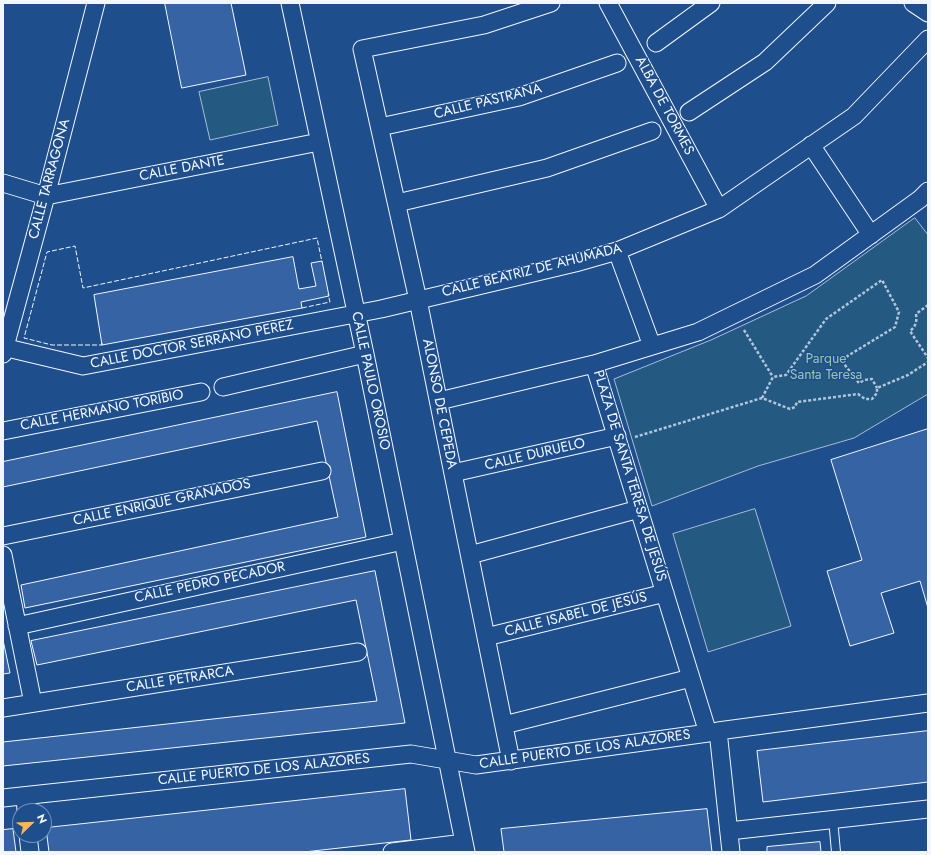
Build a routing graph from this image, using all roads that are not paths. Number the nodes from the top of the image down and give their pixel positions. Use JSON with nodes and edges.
{"nodes":[{"id":1,"x":96,"y":3,"type":"edge"},
{"id":2,"x":551,"y":3,"type":"edge"},
{"id":3,"x":608,"y":3,"type":"edge"},
{"id":4,"x":711,"y":3,"type":"edge"},
{"id":5,"x":827,"y":3,"type":"edge"},
{"id":6,"x":913,"y":3,"type":"edge"},
{"id":7,"x":295,"y":4,"type":"edge"},
{"id":8,"x":928,"y":12,"type":"edge"},
{"id":9,"x":928,"y":38,"type":"edge"},
{"id":10,"x":656,"y":43,"type":"dead end"},
{"id":11,"x":617,"y":63,"type":"dead end"},
{"id":12,"x":689,"y":112,"type":"dead end"},
{"id":13,"x":380,"y":127,"type":"junction"},
{"id":14,"x":652,"y":131,"type":"dead end"},
{"id":15,"x":319,"y":142,"type":"junction"},
{"id":16,"x":811,"y":145,"type":"junction"},
{"id":17,"x":3,"y":183,"type":"edge"},
{"id":18,"x":46,"y":196,"type":"junction"},
{"id":19,"x":925,"y":200,"type":"edge"},
{"id":20,"x":397,"y":203,"type":"junction"},
{"id":21,"x":720,"y":209,"type":"junction"},
{"id":22,"x":871,"y":234,"type":"junction"},
{"id":23,"x":617,"y":251,"type":"junction"},
{"id":24,"x":418,"y":300,"type":"junction"},
{"id":25,"x":357,"y":314,"type":"junction"},
{"id":26,"x":652,"y":346,"type":"junction"},
{"id":27,"x":4,"y":349,"type":"edge"},
{"id":28,"x":366,"y":354,"type":"junction"},
{"id":29,"x":594,"y":364,"type":"junction"},
{"id":30,"x":223,"y":387,"type":"dead end"},
{"id":31,"x":201,"y":392,"type":"dead end"},
{"id":32,"x":438,"y":401,"type":"junction"},
{"id":33,"x":3,"y":431,"type":"edge"},
{"id":34,"x":624,"y":437,"type":"junction"},
{"id":35,"x":322,"y":471,"type":"dead end"},
{"id":36,"x":453,"y":473,"type":"junction"},
{"id":37,"x":639,"y":509,"type":"junction"},
{"id":38,"x":3,"y":536,"type":"edge"},
{"id":39,"x":403,"y":541,"type":"junction"},
{"id":40,"x":470,"y":554,"type":"junction"},
{"id":41,"x":3,"y":555,"type":"edge"},
{"id":42,"x":665,"y":593,"type":"junction"},
{"id":43,"x":17,"y":626,"type":"junction"},
{"id":44,"x":486,"y":638,"type":"junction"},
{"id":45,"x":358,"y":652,"type":"dead end"},
{"id":46,"x":691,"y":678,"type":"junction"},
{"id":47,"x":33,"y":703,"type":"junction"},
{"id":48,"x":928,"y":703,"type":"edge"},
{"id":49,"x":3,"y":708,"type":"edge"},
{"id":50,"x":504,"y":725,"type":"junction"},
{"id":51,"x":713,"y":732,"type":"junction"},
{"id":52,"x":447,"y":760,"type":"junction"},
{"id":53,"x":511,"y":761,"type":"junction"},
{"id":54,"x":3,"y":798,"type":"edge"},
{"id":55,"x":26,"y":803,"type":"edge"},
{"id":56,"x":928,"y":809,"type":"edge"},
{"id":57,"x":833,"y":819,"type":"junction"},
{"id":58,"x":729,"y":831,"type":"junction"},
{"id":59,"x":465,"y":848,"type":"edge"},
{"id":60,"x":392,"y":852,"type":"edge"},
{"id":61,"x":731,"y":852,"type":"edge"},
{"id":62,"x":836,"y":852,"type":"edge"}],
"edges":[{"from":1,"to":18,"type":"street","name":"CALLE TARRAGONA"},
{"from":2,"to":13,"type":"street","name":"ALONSO DE CEPEDA"},
{"from":3,"to":21,"type":"street","name":"ALBA DE TORMES"},
{"from":4,"to":10,"type":"street"},
{"from":5,"to":12,"type":"street"},
{"from":6,"to":8,"type":"street"},
{"from":7,"to":15,"type":"street","name":"CALLE PAULO OROSIO"},
{"from":9,"to":16,"type":"street","name":"CALLE BEATRIZ DE AHUMADA"},
{"from":11,"to":13,"type":"street","name":"CALLE PASTRANA"},
{"from":13,"to":20,"type":"street","name":"ALONSO DE CEPEDA"},
{"from":14,"to":20,"type":"street"},
{"from":15,"to":18,"type":"street","name":"CALLE DANTE"},
{"from":15,"to":25,"type":"street","name":"CALLE PAULO OROSIO"},
{"from":16,"to":21,"type":"street","name":"CALLE BEATRIZ DE AHUMADA"},
{"from":16,"to":22,"type":"street"},
{"from":17,"to":18,"type":"street"},
{"from":18,"to":27,"type":"street","name":"CALLE TARRAGONA"},
{"from":19,"to":22,"type":"street","name":"PLAZA DE SANTA TERESA DE JESÚS"},
{"from":20,"to":24,"type":"street","name":"ALONSO DE CEPEDA"},
{"from":21,"to":23,"type":"street","name":"CALLE BEATRIZ DE AHUMADA"},
{"from":22,"to":26,"type":"street","name":"PLAZA DE SANTA TERESA DE JESÚS"},
{"from":23,"to":24,"type":"street","name":"CALLE BEATRIZ DE AHUMADA"},
{"from":23,"to":26,"type":"street"},
{"from":24,"to":25,"type":"street","name":"CALLE BEATRIZ DE AHUMADA"},
{"from":24,"to":32,"type":"street","name":"ALONSO DE CEPEDA"},
{"from":25,"to":27,"type":"street","name":"CALLE DOCTOR SERRANO PEREZ"},
{"from":25,"to":28,"type":"street","name":"CALLE PAULO OROSIO"},
{"from":26,"to":29,"type":"street","name":"PLAZA DE SANTA TERESA DE JESÚS"},
{"from":28,"to":30,"type":"street"},
{"from":28,"to":39,"type":"street","name":"CALLE PAULO OROSIO"},
{"from":29,"to":32,"type":"street"},
{"from":29,"to":34,"type":"street","name":"PLAZA DE SANTA TERESA DE JESÚS"},
{"from":31,"to":33,"type":"street","name":"CALLE HERMANO TORIBIO"},
{"from":32,"to":36,"type":"street","name":"ALONSO DE CEPEDA"},
{"from":34,"to":36,"type":"street","name":"CALLE DURUELO"},
{"from":34,"to":37,"type":"street","name":"PLAZA DE SANTA TERESA DE JESÚS"},
{"from":35,"to":38,"type":"street","name":"CALLE ENRIQUE GRANADOS"},
{"from":36,"to":40,"type":"street","name":"ALONSO DE CEPEDA"},
{"from":37,"to":40,"type":"street"},
{"from":37,"to":42,"type":"street","name":"PLAZA DE SANTA TERESA DE JESÚS"},
{"from":39,"to":43,"type":"street","name":"CALLE PEDRO PECADOR"},
{"from":39,"to":52,"type":"street","name":"CALLE PAULO OROSIO"},
{"from":40,"to":44,"type":"street","name":"ALONSO DE CEPEDA"},
{"from":41,"to":43,"type":"street"},
{"from":42,"to":44,"type":"street","name":"CALLE ISABEL DE JESÚS"},
{"from":42,"to":46,"type":"street","name":"PLAZA DE SANTA TERESA DE JESÚS"},
{"from":43,"to":47,"type":"street"},
{"from":44,"to":50,"type":"street","name":"ALONSO DE CEPEDA"},
{"from":45,"to":47,"type":"street","name":"CALLE PETRARCA"},
{"from":46,"to":50,"type":"street"},
{"from":46,"to":51,"type":"street","name":"PLAZA DE SANTA TERESA DE JESÚS"},
{"from":47,"to":49,"type":"street","name":"CALLE PETRARCA"},
{"from":48,"to":51,"type":"street","name":"CALLE PUERTO DE LOS ALAZORES"},
{"from":50,"to":53,"type":"street","name":"ALONSO DE CEPEDA"},
{"from":51,"to":53,"type":"street","name":"CALLE PUERTO DE LOS ALAZORES"},
{"from":51,"to":58,"type":"street","name":"PLAZA DE SANTA TERESA DE JESÚS"},
{"from":52,"to":53,"type":"street","name":"CALLE PUERTO DE LOS ALAZORES"},
{"from":52,"to":55,"type":"street","name":"CALLE PUERTO DE LOS ALAZORES"},
{"from":52,"to":59,"type":"street","name":"CALLE PAULO OROSIO"},
{"from":54,"to":55,"type":"street","name":"CALLE PUERTO DE LOS ALAZORES"},
{"from":56,"to":57,"type":"street"},
{"from":57,"to":58,"type":"street"},
{"from":57,"to":62,"type":"lane"},
{"from":58,"to":61,"type":"street","name":"PLAZA DE SANTA TERESA DE JESÚS"},
{"from":59,"to":60,"type":"street"}]}
